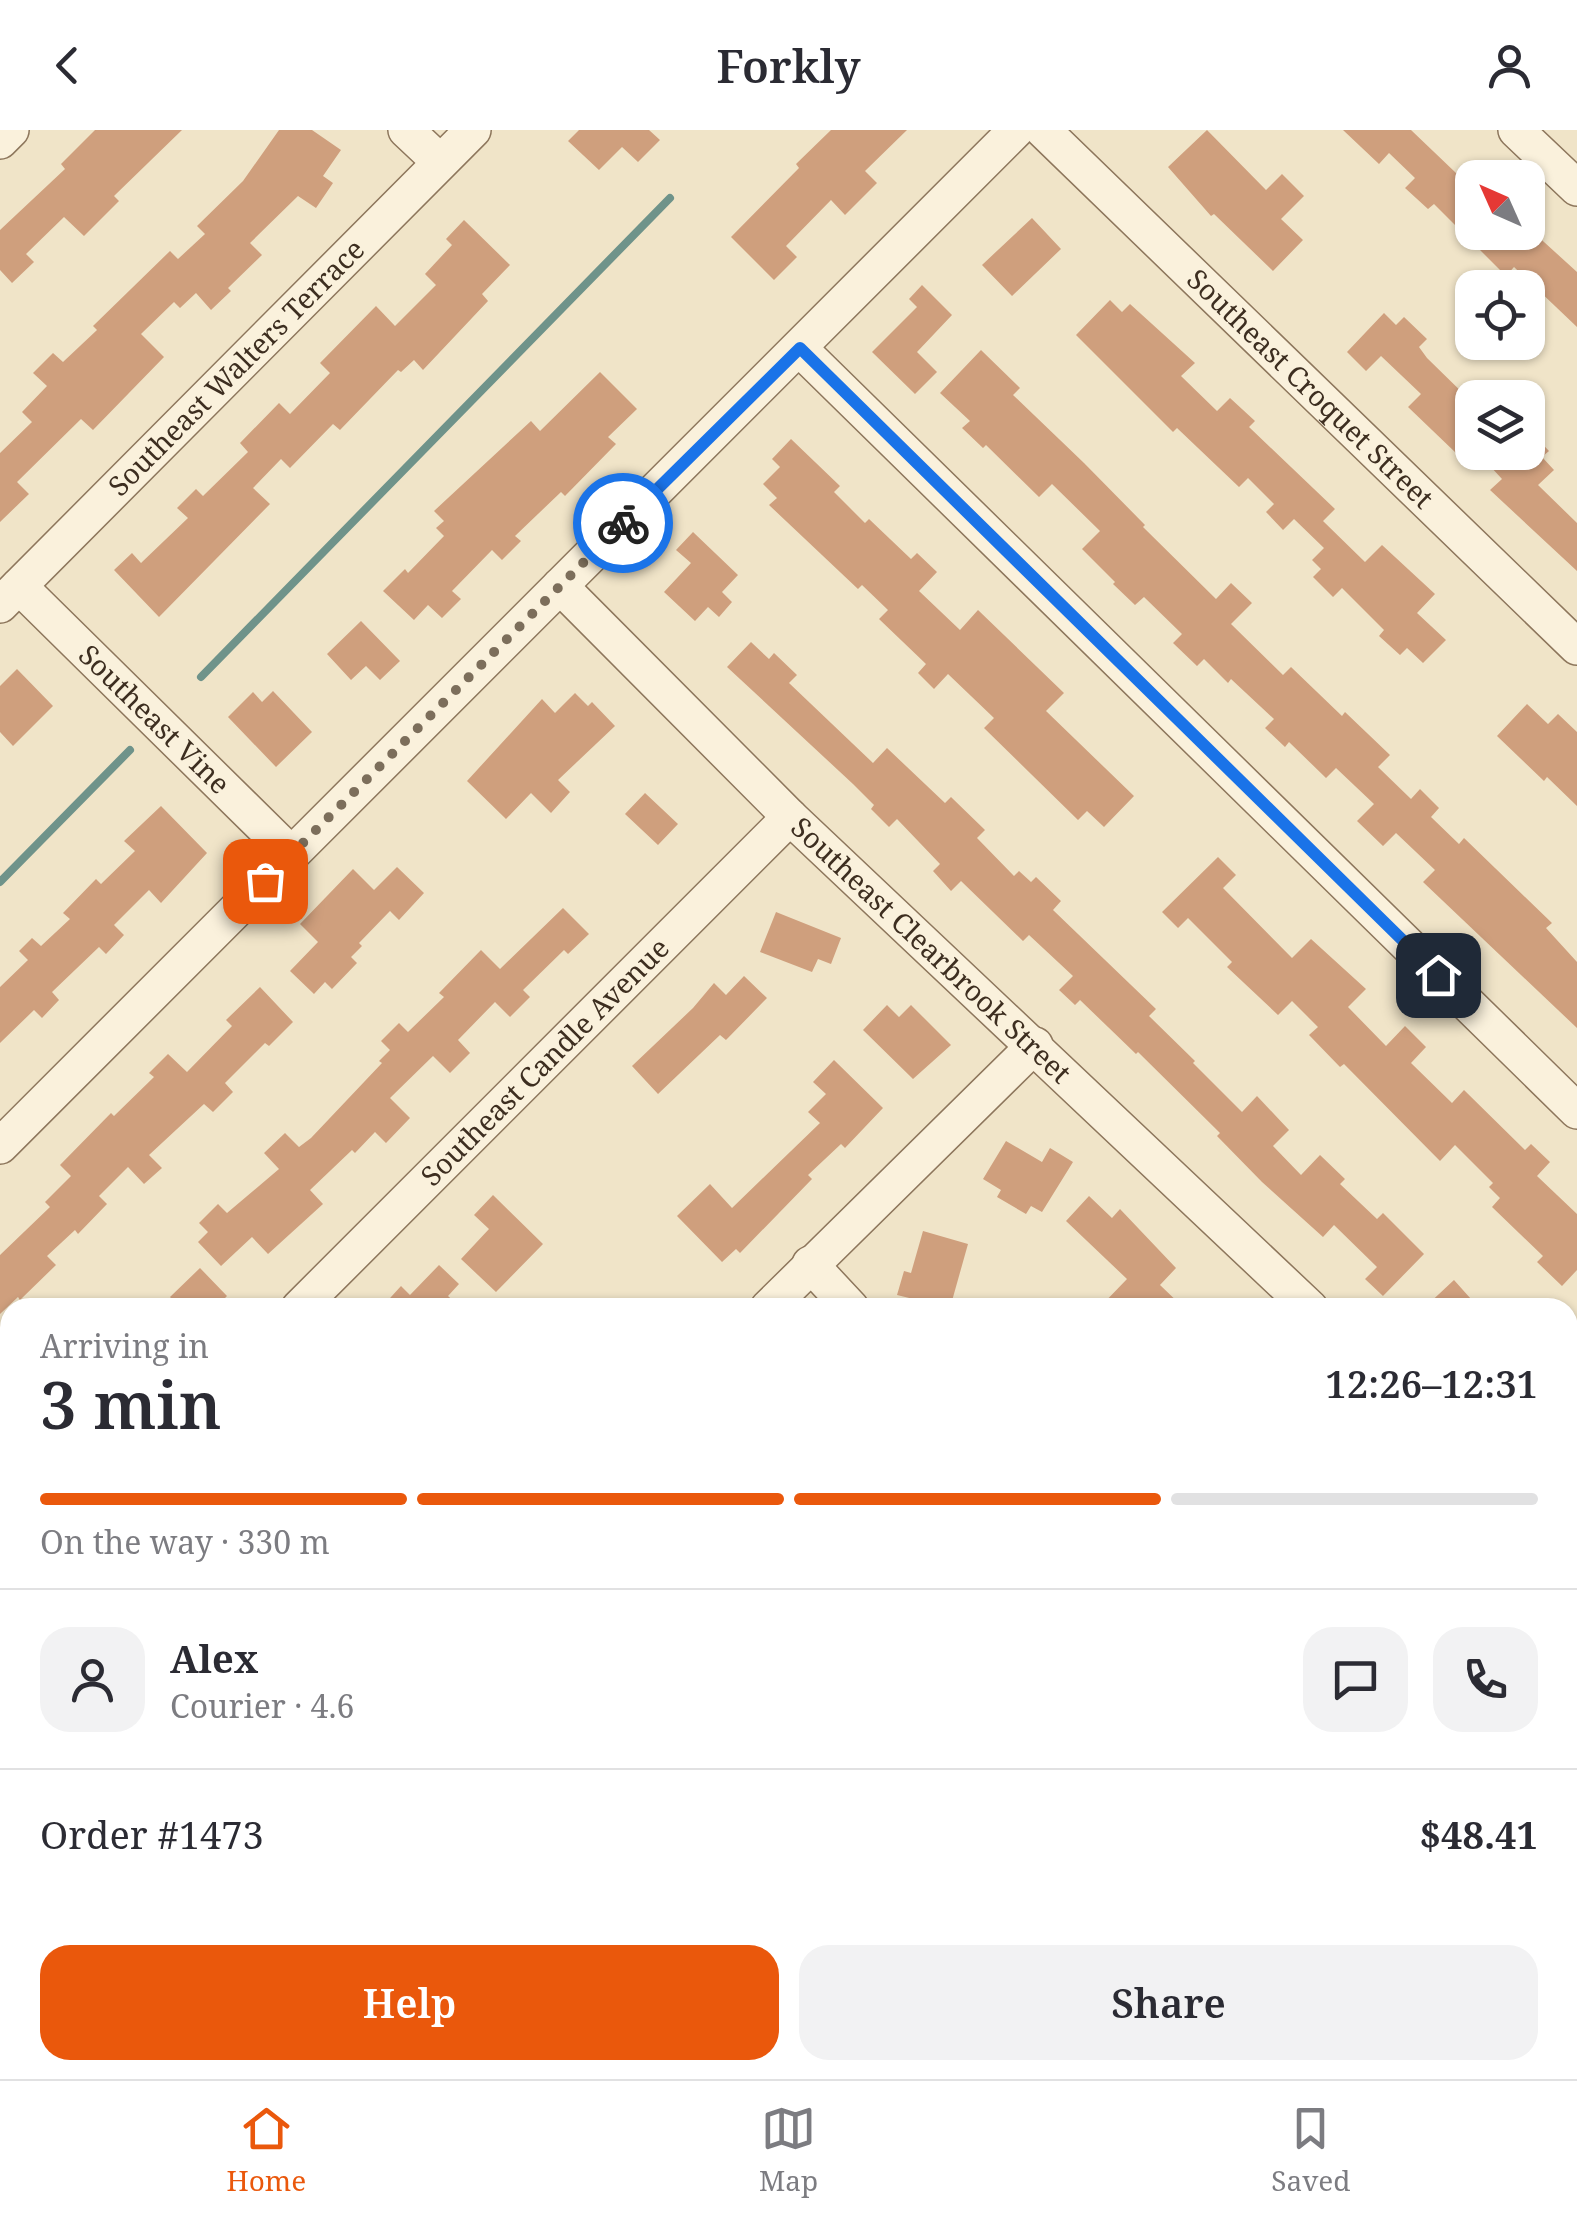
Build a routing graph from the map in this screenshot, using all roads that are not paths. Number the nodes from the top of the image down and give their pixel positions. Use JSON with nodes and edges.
{"nodes":[{"id":1,"x":11,"y":130,"type":"edge"},
{"id":2,"x":406,"y":130,"type":"edge"},
{"id":3,"x":472,"y":130,"type":"edge"},
{"id":4,"x":1016,"y":130,"type":"edge"},
{"id":5,"x":1043,"y":130,"type":"edge"},
{"id":6,"x":1516,"y":130,"type":"edge"},
{"id":7,"x":0,"y":141,"type":"edge"},
{"id":8,"x":440,"y":162,"type":"junction"},
{"id":9,"x":1577,"y":188,"type":"edge"},
{"id":10,"x":800,"y":348,"type":"junction"},
{"id":11,"x":560,"y":586,"type":"junction"},
{"id":12,"x":10,"y":596,"type":"edge"},
{"id":13,"x":1577,"y":648,"type":"edge"},
{"id":14,"x":790,"y":817,"type":"junction"},
{"id":15,"x":291,"y":854,"type":"junction"},
{"id":16,"x":1034,"y":1045,"type":"junction"},
{"id":17,"x":1577,"y":1111,"type":"edge"},
{"id":18,"x":0,"y":1146,"type":"edge"},
{"id":19,"x":810,"y":1264,"type":"junction"},
{"id":20,"x":309,"y":1298,"type":"edge"},
{"id":21,"x":778,"y":1298,"type":"edge"},
{"id":22,"x":842,"y":1298,"type":"edge"},
{"id":23,"x":1300,"y":1298,"type":"edge"}],
"edges":[{"from":1,"to":7,"type":"street"},
{"from":2,"to":8,"type":"street"},
{"from":3,"to":8,"type":"street","name":"Southeast Walters Terrace"},
{"from":4,"to":10,"type":"street"},
{"from":5,"to":13,"type":"street","name":"Southeast Croquet Street"},
{"from":6,"to":9,"type":"street"},
{"from":8,"to":12,"type":"street","name":"Southeast Walters Terrace"},
{"from":10,"to":11,"type":"street"},
{"from":10,"to":17,"type":"street"},
{"from":11,"to":14,"type":"street","name":"Southeast Clearbrook Street"},
{"from":11,"to":15,"type":"street"},
{"from":12,"to":15,"type":"street","name":"Southeast Vine"},
{"from":14,"to":16,"type":"street","name":"Southeast Clearbrook Street"},
{"from":14,"to":20,"type":"street","name":"Southeast Candle Avenue"},
{"from":15,"to":18,"type":"street"},
{"from":16,"to":19,"type":"street"},
{"from":16,"to":23,"type":"street","name":"Southeast Clearbrook Street"},
{"from":19,"to":21,"type":"street"},
{"from":19,"to":22,"type":"street"}]}
